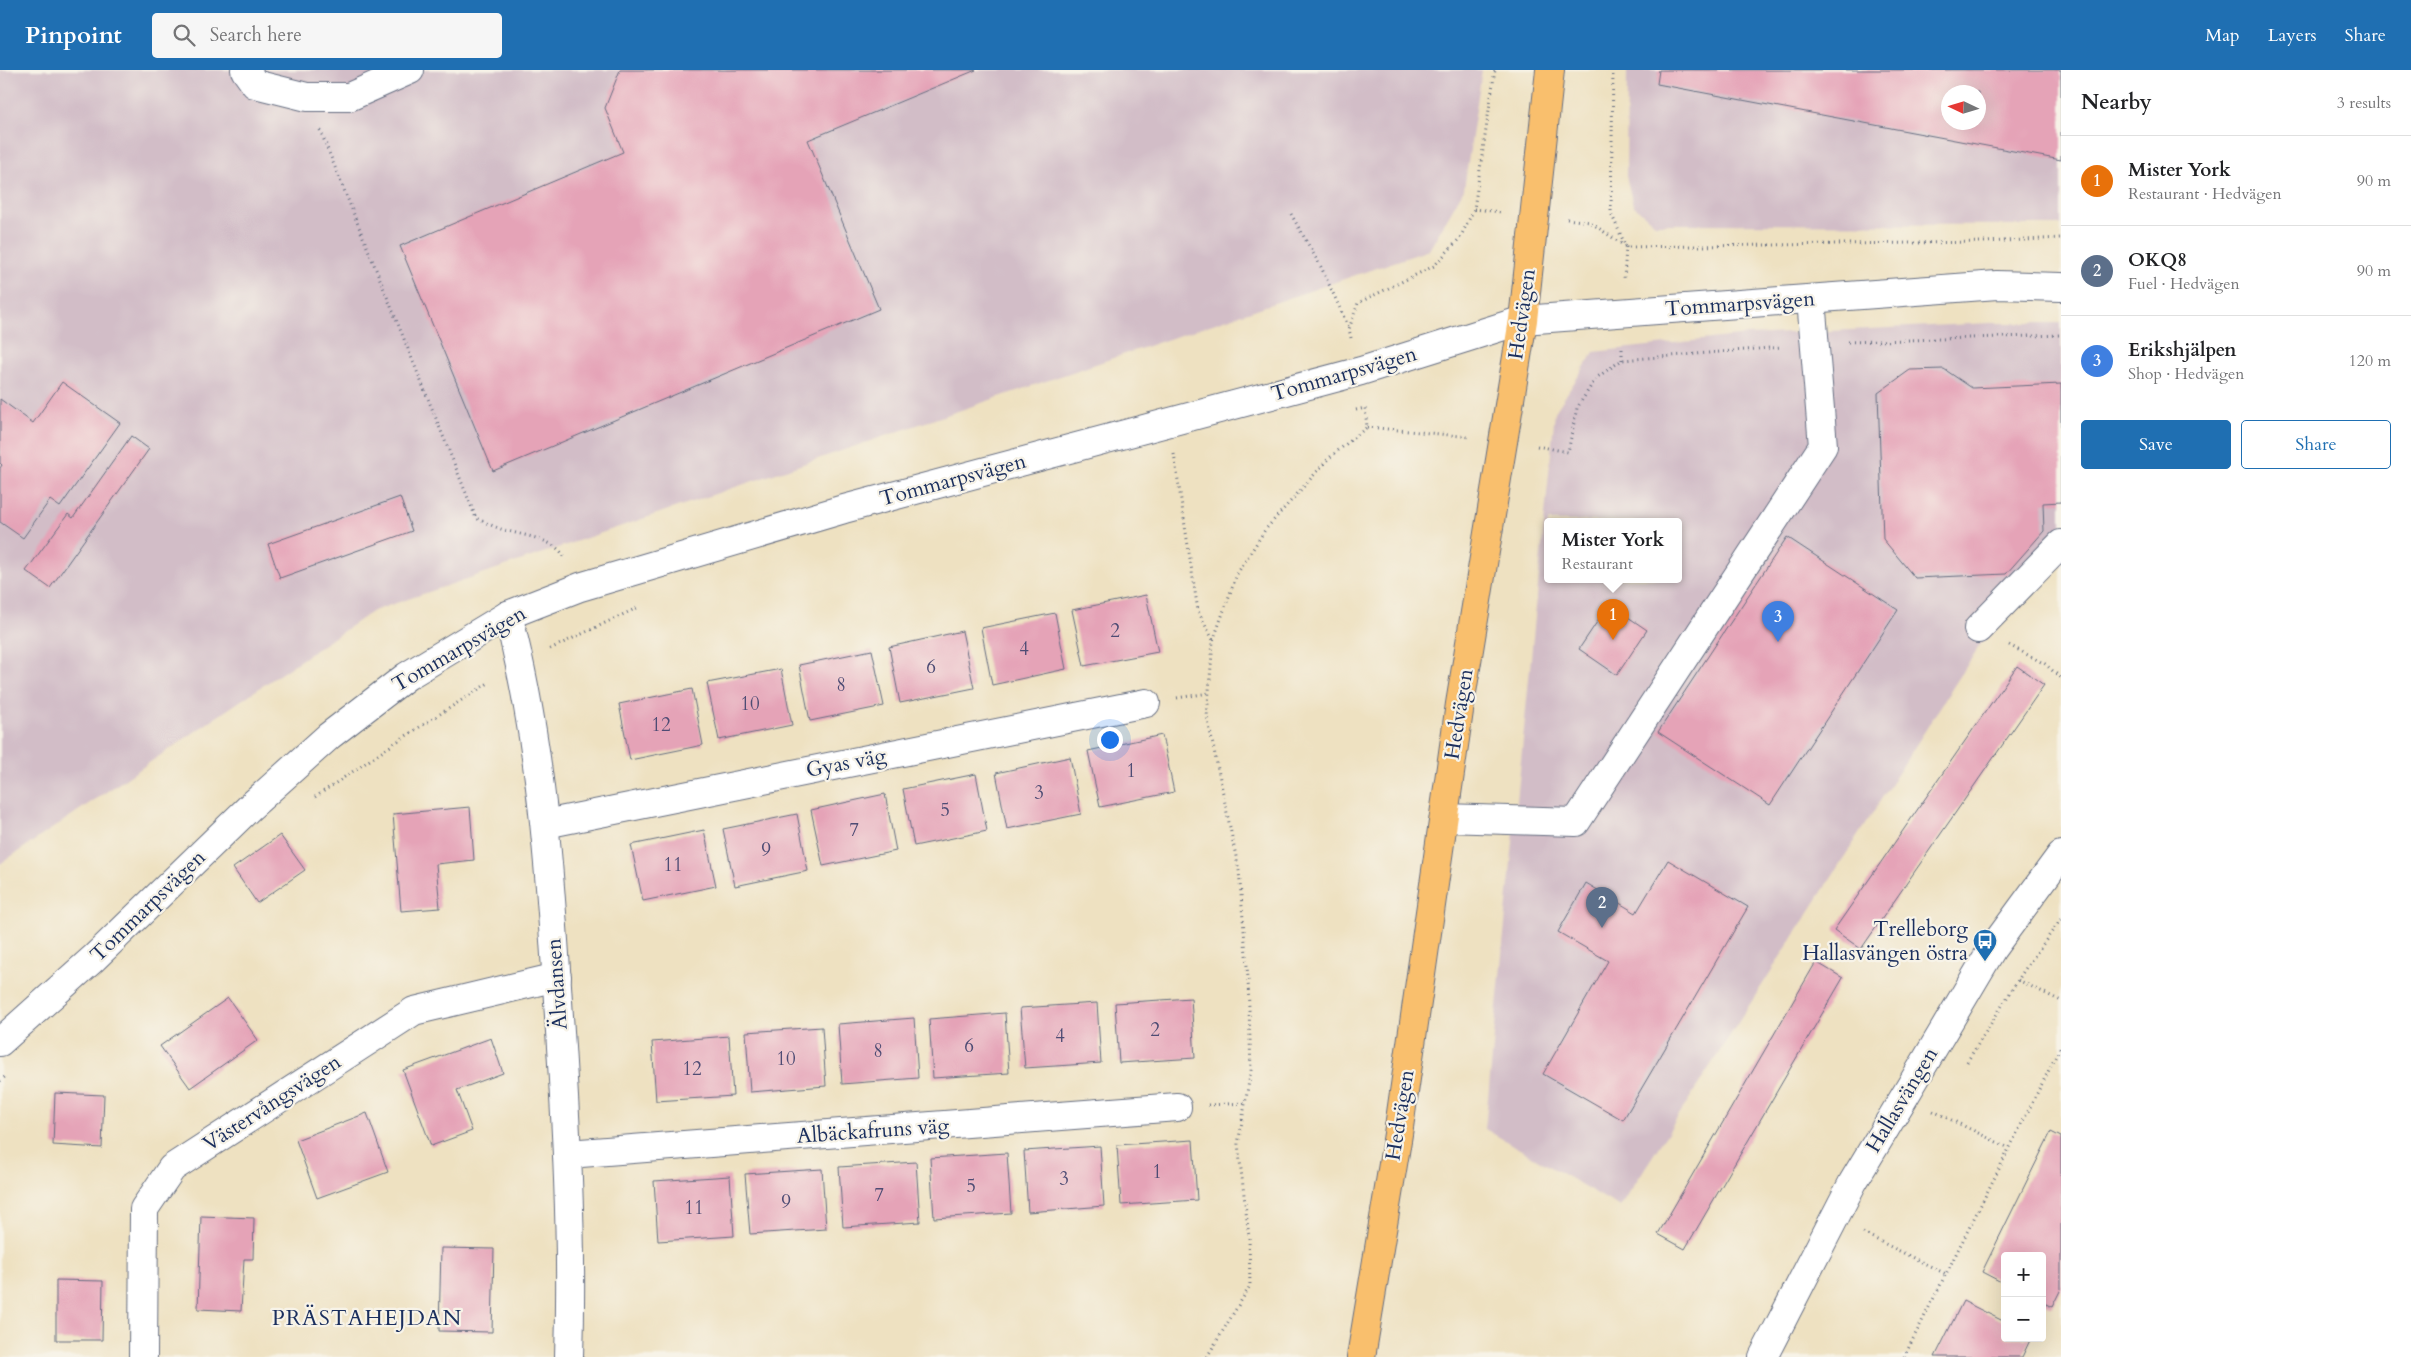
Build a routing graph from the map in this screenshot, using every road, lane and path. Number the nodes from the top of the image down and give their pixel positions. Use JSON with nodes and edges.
{"nodes":[{"id":1,"x":245,"y":70,"type":"edge"},
{"id":2,"x":410,"y":70,"type":"edge"},
{"id":3,"x":1495,"y":70,"type":"edge"},
{"id":4,"x":1550,"y":70,"type":"edge"},
{"id":5,"x":1613,"y":70,"type":"edge"},
{"id":6,"x":307,"y":97,"type":"junction"},
{"id":7,"x":1474,"y":209,"type":"junction"},
{"id":8,"x":1291,"y":214,"type":"dead end"},
{"id":9,"x":1534,"y":215,"type":"junction"},
{"id":10,"x":2061,"y":238,"type":"edge"},
{"id":11,"x":1626,"y":247,"type":"junction"},
{"id":12,"x":2061,"y":287,"type":"edge"},
{"id":13,"x":1811,"y":299,"type":"junction"},
{"id":14,"x":1622,"y":313,"type":"junction"},
{"id":15,"x":1523,"y":320,"type":"junction"},
{"id":16,"x":1349,"y":329,"type":"junction"},
{"id":17,"x":2061,"y":335,"type":"edge"},
{"id":18,"x":1816,"y":344,"type":"junction"},
{"id":19,"x":1622,"y":360,"type":"junction"},
{"id":20,"x":1361,"y":371,"type":"junction"},
{"id":21,"x":1365,"y":408,"type":"junction"},
{"id":22,"x":1355,"y":410,"type":"dead end"},
{"id":23,"x":1367,"y":427,"type":"junction"},
{"id":24,"x":1503,"y":440,"type":"junction"},
{"id":25,"x":1183,"y":451,"type":"dead end"},
{"id":26,"x":1173,"y":453,"type":"junction"},
{"id":27,"x":1164,"y":456,"type":"dead end"},
{"id":28,"x":2061,"y":544,"type":"edge"},
{"id":29,"x":580,"y":588,"type":"junction"},
{"id":30,"x":645,"y":604,"type":"dead end"},
{"id":31,"x":508,"y":615,"type":"junction"},
{"id":32,"x":593,"y":628,"type":"junction"},
{"id":33,"x":1978,"y":629,"type":"joint"},
{"id":34,"x":1213,"y":641,"type":"junction"},
{"id":35,"x":521,"y":663,"type":"junction"},
{"id":36,"x":2061,"y":678,"type":"edge"},
{"id":37,"x":1146,"y":703,"type":"dead end"},
{"id":38,"x":309,"y":801,"type":"dead end"},
{"id":39,"x":1444,"y":818,"type":"junction"},
{"id":40,"x":545,"y":824,"type":"junction"},
{"id":41,"x":2061,"y":855,"type":"edge"},
{"id":42,"x":2061,"y":919,"type":"edge"},
{"id":43,"x":557,"y":977,"type":"junction"},
{"id":44,"x":2018,"y":980,"type":"junction"},
{"id":45,"x":2061,"y":1001,"type":"edge"},
{"id":46,"x":0,"y":1042,"type":"edge"},
{"id":47,"x":2061,"y":1046,"type":"edge"},
{"id":48,"x":1965,"y":1065,"type":"dead end"},
{"id":49,"x":15,"y":1069,"type":"dead end"},
{"id":50,"x":0,"y":1081,"type":"edge"},
{"id":51,"x":1906,"y":1094,"type":"junction"},
{"id":52,"x":1941,"y":1105,"type":"dead end"},
{"id":53,"x":1177,"y":1107,"type":"dead end"},
{"id":54,"x":1936,"y":1113,"type":"junction"},
{"id":55,"x":1932,"y":1121,"type":"dead end"},
{"id":56,"x":2009,"y":1148,"type":"junction"},
{"id":57,"x":568,"y":1154,"type":"junction"},
{"id":58,"x":1835,"y":1218,"type":"junction"},
{"id":59,"x":1870,"y":1226,"type":"dead end"},
{"id":60,"x":1866,"y":1234,"type":"junction"},
{"id":61,"x":1861,"y":1243,"type":"dead end"},
{"id":62,"x":1946,"y":1274,"type":"junction"},
{"id":63,"x":143,"y":1357,"type":"edge"},
{"id":64,"x":569,"y":1357,"type":"edge"},
{"id":65,"x":1207,"y":1357,"type":"edge"},
{"id":66,"x":1361,"y":1357,"type":"edge"},
{"id":67,"x":1762,"y":1357,"type":"edge"},
{"id":68,"x":1904,"y":1357,"type":"edge"}],
"edges":[{"from":1,"to":6,"type":"street"},
{"from":2,"to":6,"type":"street"},
{"from":3,"to":7,"type":"path"},
{"from":4,"to":9,"type":"main road","name":"Hedvägen"},
{"from":5,"to":11,"type":"path"},
{"from":6,"to":29,"type":"path"},
{"from":7,"to":9,"type":"path"},
{"from":7,"to":16,"type":"path"},
{"from":8,"to":16,"type":"path"},
{"from":9,"to":11,"type":"path"},
{"from":9,"to":15,"type":"main road","name":"Hedvägen"},
{"from":10,"to":11,"type":"path"},
{"from":11,"to":14,"type":"path"},
{"from":12,"to":13,"type":"street","name":"Tommarpsvägen"},
{"from":13,"to":14,"type":"street","name":"Tommarpsvägen"},
{"from":13,"to":18,"type":"street"},
{"from":14,"to":15,"type":"street","name":"Tommarpsvägen"},
{"from":14,"to":19,"type":"path"},
{"from":15,"to":20,"type":"street","name":"Tommarpsvägen"},
{"from":15,"to":24,"type":"main road","name":"Hedvägen"},
{"from":16,"to":20,"type":"path"},
{"from":17,"to":18,"type":"path"},
{"from":18,"to":19,"type":"path"},
{"from":18,"to":39,"type":"street"},
{"from":19,"to":24,"type":"path"},
{"from":20,"to":21,"type":"path"},
{"from":20,"to":29,"type":"street","name":"Tommarpsvägen"},
{"from":21,"to":22,"type":"path"},
{"from":21,"to":23,"type":"path"},
{"from":23,"to":24,"type":"path"},
{"from":23,"to":34,"type":"path"},
{"from":24,"to":39,"type":"main road","name":"Hedvägen"},
{"from":25,"to":26,"type":"path"},
{"from":26,"to":27,"type":"path"},
{"from":26,"to":34,"type":"path"},
{"from":28,"to":33,"type":"street"},
{"from":29,"to":31,"type":"street","name":"Tommarpsvägen"},
{"from":29,"to":32,"type":"path"},
{"from":30,"to":32,"type":"path"},
{"from":31,"to":35,"type":"street","name":"Älvdansen"},
{"from":31,"to":46,"type":"street","name":"Tommarpsvägen"},
{"from":32,"to":35,"type":"path"},
{"from":33,"to":36,"type":"path"},
{"from":34,"to":65,"type":"path"},
{"from":35,"to":38,"type":"path"},
{"from":35,"to":40,"type":"street","name":"Älvdansen"},
{"from":37,"to":40,"type":"street","name":"Gyas väg"},
{"from":39,"to":66,"type":"main road","name":"Hedvägen"},
{"from":40,"to":43,"type":"street","name":"Älvdansen"},
{"from":41,"to":51,"type":"street","name":"Hallasvängen"},
{"from":42,"to":44,"type":"path"},
{"from":43,"to":57,"type":"street","name":"Älvdansen"},
{"from":43,"to":63,"type":"street","name":"Västervångsvägen"},
{"from":44,"to":45,"type":"path"},
{"from":44,"to":48,"type":"path"},
{"from":47,"to":56,"type":"path"},
{"from":49,"to":50,"type":"path"},
{"from":51,"to":54,"type":"path"},
{"from":51,"to":58,"type":"street","name":"Hallasvängen"},
{"from":52,"to":54,"type":"path"},
{"from":53,"to":57,"type":"street","name":"Albäckafruns väg"},
{"from":54,"to":55,"type":"path"},
{"from":54,"to":56,"type":"path"},
{"from":56,"to":62,"type":"path"},
{"from":57,"to":64,"type":"street","name":"Älvdansen"},
{"from":58,"to":60,"type":"path"},
{"from":58,"to":67,"type":"street","name":"Hallasvängen"},
{"from":59,"to":60,"type":"path"},
{"from":60,"to":61,"type":"path"},
{"from":60,"to":62,"type":"path"},
{"from":62,"to":68,"type":"path"}]}
